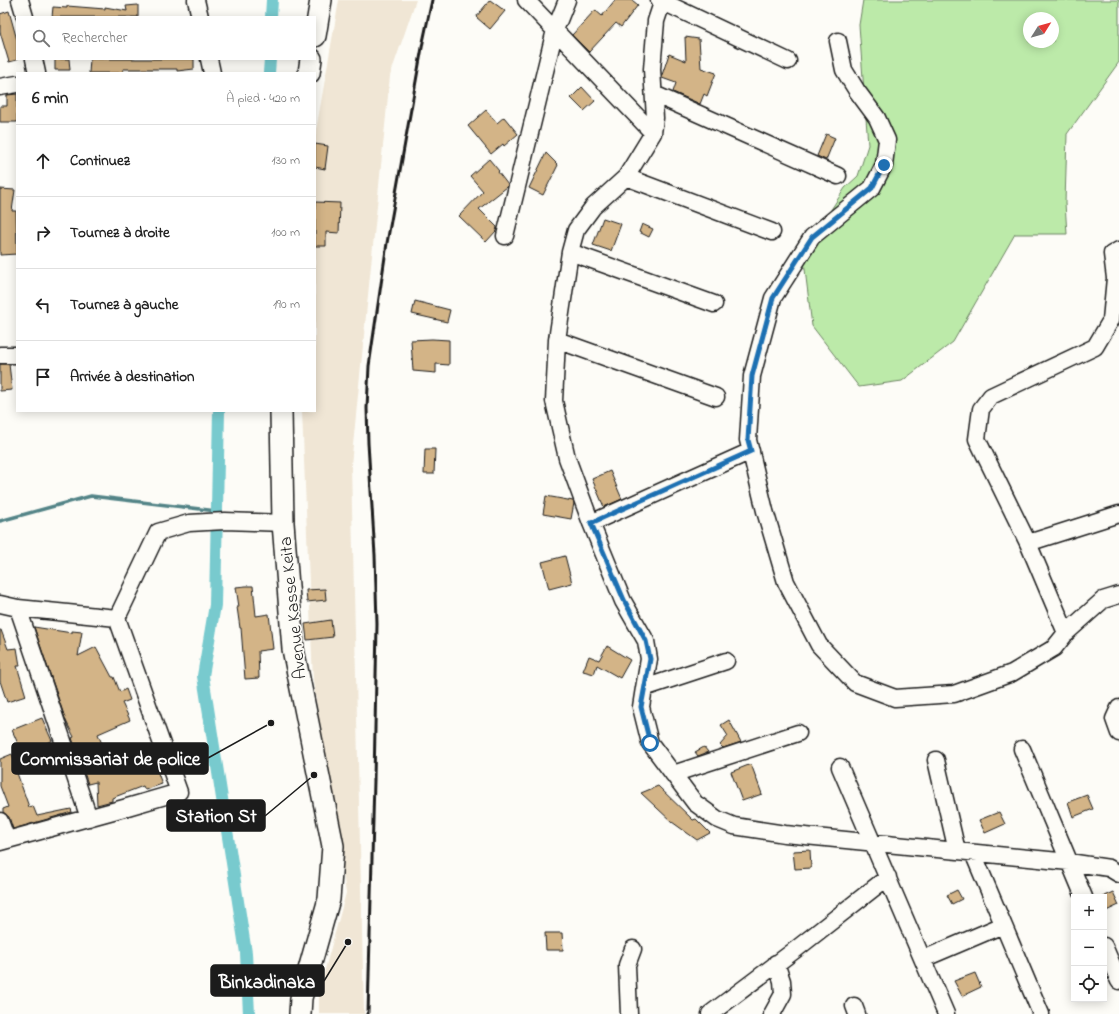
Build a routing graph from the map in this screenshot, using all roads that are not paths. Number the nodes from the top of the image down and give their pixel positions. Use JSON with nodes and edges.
{"nodes":[{"id":1,"x":20,"y":0,"type":"edge"},
{"id":2,"x":196,"y":0,"type":"edge"},
{"id":3,"x":321,"y":0,"type":"edge"},
{"id":4,"x":526,"y":0,"type":"edge"},
{"id":5,"x":567,"y":0,"type":"edge"},
{"id":6,"x":662,"y":1,"type":"edge"},
{"id":7,"x":25,"y":16,"type":"edge"},
{"id":8,"x":200,"y":16,"type":"edge"},
{"id":9,"x":316,"y":30,"type":"edge"},
{"id":10,"x":555,"y":30,"type":"junction"},
{"id":11,"x":838,"y":41,"type":"dead end"},
{"id":12,"x":34,"y":60,"type":"edge"},
{"id":13,"x":209,"y":60,"type":"edge"},
{"id":14,"x":311,"y":60,"type":"edge"},
{"id":15,"x":788,"y":61,"type":"dead end"},
{"id":16,"x":37,"y":72,"type":"edge"},
{"id":17,"x":212,"y":72,"type":"edge"},
{"id":18,"x":309,"y":72,"type":"edge"},
{"id":19,"x":16,"y":84,"type":"edge"},
{"id":20,"x":0,"y":87,"type":"edge"},
{"id":21,"x":654,"y":94,"type":"junction"},
{"id":22,"x":654,"y":133,"type":"junction"},
{"id":23,"x":838,"y":176,"type":"dead end"},
{"id":24,"x":626,"y":177,"type":"junction"},
{"id":25,"x":772,"y":232,"type":"dead end"},
{"id":26,"x":505,"y":236,"type":"dead end"},
{"id":27,"x":1119,"y":250,"type":"edge"},
{"id":28,"x":570,"y":252,"type":"junction"},
{"id":29,"x":714,"y":304,"type":"dead end"},
{"id":30,"x":557,"y":340,"type":"junction"},
{"id":31,"x":0,"y":355,"type":"edge"},
{"id":32,"x":16,"y":355,"type":"edge"},
{"id":33,"x":716,"y":397,"type":"dead end"},
{"id":34,"x":281,"y":412,"type":"edge"},
{"id":35,"x":751,"y":451,"type":"junction"},
{"id":36,"x":1119,"y":514,"type":"edge"},
{"id":37,"x":283,"y":523,"type":"junction"},
{"id":38,"x":591,"y":523,"type":"junction"},
{"id":39,"x":1028,"y":543,"type":"junction"},
{"id":40,"x":1119,"y":595,"type":"edge"},
{"id":41,"x":0,"y":604,"type":"edge"},
{"id":42,"x":18,"y":608,"type":"junction"},
{"id":43,"x":117,"y":618,"type":"junction"},
{"id":44,"x":1066,"y":633,"type":"junction"},
{"id":45,"x":726,"y":661,"type":"dead end"},
{"id":46,"x":644,"y":688,"type":"junction"},
{"id":47,"x":1119,"y":708,"type":"edge"},
{"id":48,"x":798,"y":733,"type":"dead end"},
{"id":49,"x":1119,"y":733,"type":"edge"},
{"id":50,"x":1022,"y":749,"type":"dead end"},
{"id":51,"x":936,"y":760,"type":"dead end"},
{"id":52,"x":840,"y":767,"type":"dead end"},
{"id":53,"x":673,"y":774,"type":"junction"},
{"id":54,"x":89,"y":818,"type":"junction"},
{"id":55,"x":0,"y":821,"type":"edge"},
{"id":56,"x":3,"y":841,"type":"edge"},
{"id":57,"x":873,"y":843,"type":"junction"},
{"id":58,"x":965,"y":852,"type":"junction"},
{"id":59,"x":1069,"y":862,"type":"junction"},
{"id":60,"x":1119,"y":874,"type":"edge"},
{"id":61,"x":888,"y":877,"type":"junction"},
{"id":62,"x":1083,"y":894,"type":"edge"},
{"id":63,"x":1004,"y":925,"type":"junction"},
{"id":64,"x":633,"y":949,"type":"dead end"},
{"id":65,"x":1107,"y":953,"type":"edge"},
{"id":66,"x":923,"y":959,"type":"junction"},
{"id":67,"x":776,"y":964,"type":"junction"},
{"id":68,"x":1119,"y":982,"type":"edge"},
{"id":69,"x":300,"y":1014,"type":"edge"},
{"id":70,"x":629,"y":1014,"type":"edge"},
{"id":71,"x":710,"y":1014,"type":"edge"},
{"id":72,"x":772,"y":1014,"type":"edge"},
{"id":73,"x":946,"y":1014,"type":"edge"},
{"id":74,"x":1040,"y":1014,"type":"edge"}],
"edges":[{"from":1,"to":7,"type":"street"},
{"from":2,"to":8,"type":"street"},
{"from":3,"to":9,"type":"main road"},
{"from":4,"to":10,"type":"street"},
{"from":5,"to":10,"type":"street"},
{"from":6,"to":15,"type":"street"},
{"from":6,"to":21,"type":"street"},
{"from":10,"to":22,"type":"street"},
{"from":10,"to":26,"type":"street"},
{"from":11,"to":35,"type":"street"},
{"from":12,"to":16,"type":"street"},
{"from":13,"to":17,"type":"street"},
{"from":14,"to":18,"type":"main road"},
{"from":19,"to":20,"type":"street"},
{"from":21,"to":22,"type":"street"},
{"from":21,"to":23,"type":"street"},
{"from":22,"to":24,"type":"street"},
{"from":24,"to":25,"type":"street"},
{"from":24,"to":28,"type":"street"},
{"from":27,"to":39,"type":"street"},
{"from":28,"to":29,"type":"street"},
{"from":28,"to":30,"type":"street"},
{"from":30,"to":33,"type":"street"},
{"from":30,"to":38,"type":"street"},
{"from":31,"to":32,"type":"street"},
{"from":34,"to":37,"type":"main road","name":"Avenue Kasse Keita"},
{"from":35,"to":38,"type":"street"},
{"from":35,"to":44,"type":"street"},
{"from":36,"to":39,"type":"street"},
{"from":37,"to":43,"type":"street"},
{"from":37,"to":69,"type":"main road","name":"Avenue Kasse Keita"},
{"from":38,"to":46,"type":"street"},
{"from":39,"to":44,"type":"street"},
{"from":40,"to":44,"type":"street"},
{"from":41,"to":42,"type":"street"},
{"from":42,"to":43,"type":"street"},
{"from":42,"to":54,"type":"street"},
{"from":43,"to":54,"type":"street"},
{"from":45,"to":46,"type":"street"},
{"from":46,"to":53,"type":"street"},
{"from":47,"to":49,"type":"street"},
{"from":48,"to":53,"type":"street"},
{"from":50,"to":59,"type":"street"},
{"from":51,"to":58,"type":"street"},
{"from":52,"to":57,"type":"street"},
{"from":53,"to":57,"type":"street"},
{"from":54,"to":56,"type":"street"},
{"from":55,"to":56,"type":"street"},
{"from":57,"to":58,"type":"street"},
{"from":57,"to":61,"type":"street"},
{"from":58,"to":59,"type":"street"},
{"from":58,"to":63,"type":"street"},
{"from":59,"to":60,"type":"street"},
{"from":59,"to":62,"type":"street"},
{"from":61,"to":66,"type":"street"},
{"from":61,"to":67,"type":"street"},
{"from":63,"to":66,"type":"street"},
{"from":63,"to":74,"type":"street"},
{"from":64,"to":70,"type":"street"},
{"from":65,"to":68,"type":"street"},
{"from":66,"to":73,"type":"street"},
{"from":67,"to":71,"type":"street"},
{"from":67,"to":72,"type":"street"}]}
